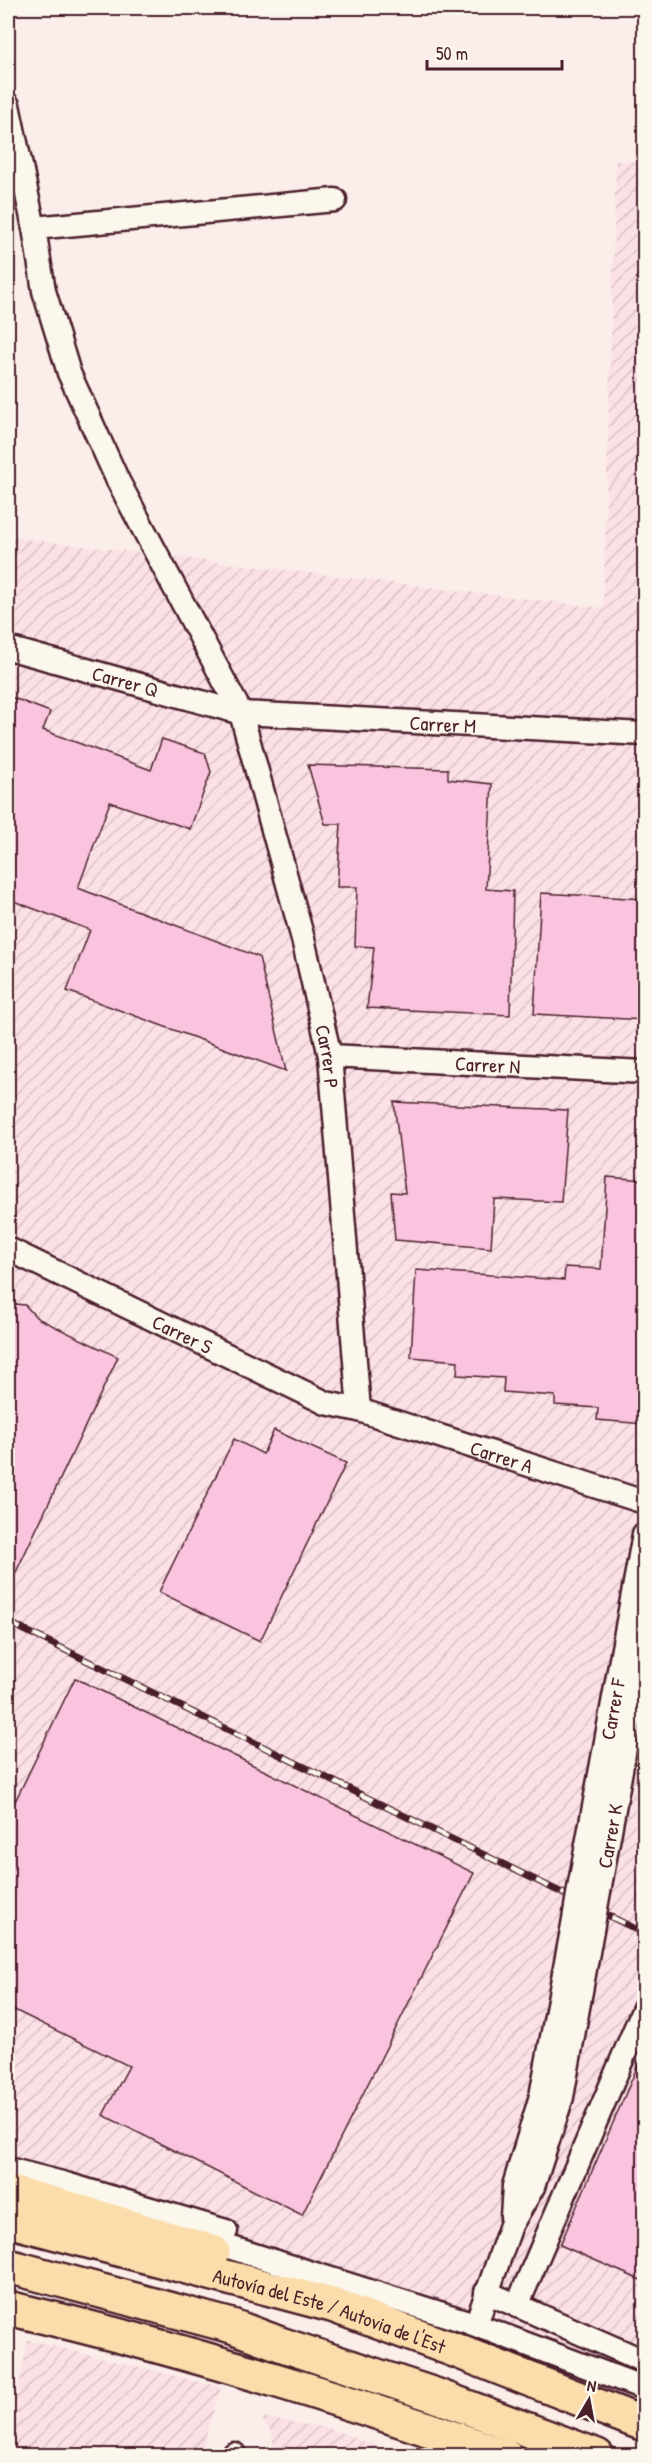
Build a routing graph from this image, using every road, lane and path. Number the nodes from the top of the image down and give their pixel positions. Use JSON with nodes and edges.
{"nodes":[{"id":1,"x":8,"y":105,"type":"edge"},
{"id":2,"x":334,"y":200,"type":"dead end"},
{"id":3,"x":34,"y":228,"type":"junction"},
{"id":4,"x":8,"y":648,"type":"edge"},
{"id":5,"x":241,"y":713,"type":"junction"},
{"id":6,"x":645,"y":734,"type":"edge"},
{"id":7,"x":330,"y":1056,"type":"junction"},
{"id":8,"x":645,"y":1072,"type":"edge"},
{"id":9,"x":8,"y":1249,"type":"edge"},
{"id":10,"x":359,"y":1410,"type":"junction"},
{"id":11,"x":645,"y":1502,"type":"edge"},
{"id":12,"x":645,"y":1534,"type":"edge"},
{"id":13,"x":645,"y":1643,"type":"edge"},
{"id":14,"x":590,"y":1885,"type":"junction"},
{"id":15,"x":645,"y":2008,"type":"edge"},
{"id":16,"x":8,"y":2169,"type":"edge"},
{"id":17,"x":8,"y":2182,"type":"edge"},
{"id":18,"x":8,"y":2192,"type":"edge"},
{"id":19,"x":8,"y":2220,"type":"edge"},
{"id":20,"x":8,"y":2266,"type":"edge"},
{"id":21,"x":8,"y":2290,"type":"edge"},
{"id":22,"x":483,"y":2302,"type":"junction"},
{"id":23,"x":332,"y":2306,"type":"junction"},
{"id":24,"x":517,"y":2306,"type":"junction"},
{"id":25,"x":8,"y":2308,"type":"edge"},
{"id":26,"x":283,"y":2345,"type":"junction"},
{"id":27,"x":645,"y":2361,"type":"edge"},
{"id":28,"x":645,"y":2373,"type":"edge"},
{"id":29,"x":645,"y":2388,"type":"edge"},
{"id":30,"x":645,"y":2424,"type":"edge"},
{"id":31,"x":505,"y":2456,"type":"edge"},
{"id":32,"x":597,"y":2456,"type":"edge"}],
"edges":[{"from":1,"to":3,"type":"street","name":"Carrer P"},
{"from":2,"to":3,"type":"street"},
{"from":3,"to":5,"type":"street","name":"Carrer P"},
{"from":4,"to":5,"type":"street","name":"Carrer Q"},
{"from":5,"to":6,"type":"street","name":"Carrer M"},
{"from":5,"to":7,"type":"street","name":"Carrer P"},
{"from":7,"to":8,"type":"street","name":"Carrer N"},
{"from":7,"to":10,"type":"street","name":"Carrer P"},
{"from":9,"to":10,"type":"street","name":"Carrer S"},
{"from":10,"to":11,"type":"street","name":"Carrer A"},
{"from":12,"to":14,"type":"street","name":"Carrer F"},
{"from":13,"to":14,"type":"street","name":"Carrer K"},
{"from":14,"to":22,"type":"street","bridge":true},
{"from":15,"to":24,"type":"street"},
{"from":16,"to":22,"type":"street"},
{"from":17,"to":29,"type":"street"},
{"from":18,"to":23,"type":"highway"},
{"from":19,"to":23,"type":"highway","name":"Autovía del Este / Autovia de l'Est"},
{"from":20,"to":26,"type":"highway"},
{"from":21,"to":26,"type":"highway"},
{"from":22,"to":24,"type":"street"},
{"from":22,"to":28,"type":"street"},
{"from":23,"to":30,"type":"highway","name":"Autovía del Este / Autovia de l'Est"},
{"from":24,"to":27,"type":"street"},
{"from":25,"to":31,"type":"highway"},
{"from":26,"to":32,"type":"highway"}]}
